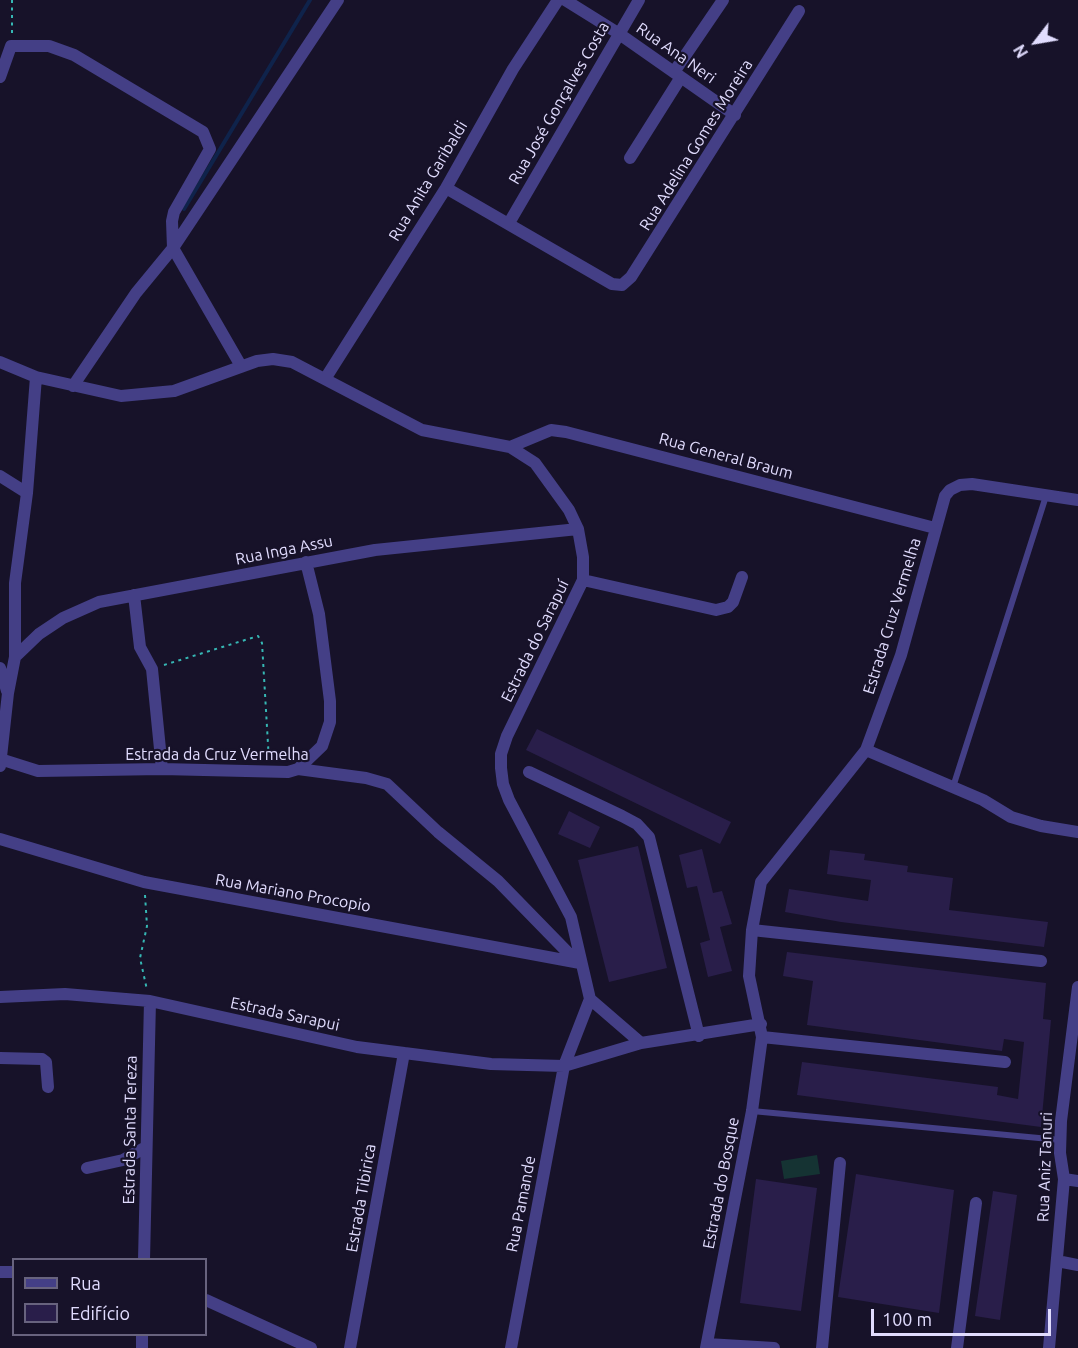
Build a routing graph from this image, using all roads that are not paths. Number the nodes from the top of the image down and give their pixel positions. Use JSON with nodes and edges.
{"nodes":[{"id":1,"x":338,"y":0,"type":"edge"},
{"id":2,"x":558,"y":0,"type":"edge"},
{"id":3,"x":566,"y":0,"type":"edge"},
{"id":4,"x":639,"y":0,"type":"edge"},
{"id":5,"x":723,"y":0,"type":"edge"},
{"id":6,"x":799,"y":11,"type":"dead end"},
{"id":7,"x":618,"y":33,"type":"junction"},
{"id":8,"x":678,"y":74,"type":"junction"},
{"id":9,"x":0,"y":77,"type":"edge"},
{"id":10,"x":735,"y":115,"type":"junction"},
{"id":11,"x":630,"y":158,"type":"dead end"},
{"id":12,"x":446,"y":188,"type":"junction"},
{"id":13,"x":509,"y":224,"type":"junction"},
{"id":14,"x":173,"y":248,"type":"junction"},
{"id":15,"x":0,"y":362,"type":"edge"},
{"id":16,"x":241,"y":366,"type":"junction"},
{"id":17,"x":36,"y":377,"type":"junction"},
{"id":18,"x":325,"y":379,"type":"junction"},
{"id":19,"x":73,"y":386,"type":"junction"},
{"id":20,"x":510,"y":447,"type":"junction"},
{"id":21,"x":0,"y":476,"type":"edge"},
{"id":22,"x":27,"y":493,"type":"junction"},
{"id":23,"x":1046,"y":494,"type":"junction"},
{"id":24,"x":1078,"y":500,"type":"edge"},
{"id":25,"x":935,"y":528,"type":"junction"},
{"id":26,"x":578,"y":529,"type":"junction"},
{"id":27,"x":306,"y":562,"type":"junction"},
{"id":28,"x":742,"y":577,"type":"dead end"},
{"id":29,"x":583,"y":580,"type":"junction"},
{"id":30,"x":134,"y":595,"type":"junction"},
{"id":31,"x":15,"y":657,"type":"junction"},
{"id":32,"x":0,"y":668,"type":"edge"},
{"id":33,"x":8,"y":693,"type":"junction"},
{"id":34,"x":866,"y":750,"type":"junction"},
{"id":35,"x":0,"y":762,"type":"edge"},
{"id":36,"x":162,"y":769,"type":"junction"},
{"id":37,"x":298,"y":769,"type":"junction"},
{"id":38,"x":529,"y":772,"type":"dead end"},
{"id":39,"x":953,"y":787,"type":"junction"},
{"id":40,"x":1078,"y":832,"type":"edge"},
{"id":41,"x":0,"y":839,"type":"edge"},
{"id":42,"x":752,"y":930,"type":"junction"},
{"id":43,"x":1041,"y":961,"type":"dead end"},
{"id":44,"x":580,"y":963,"type":"junction"},
{"id":45,"x":1078,"y":987,"type":"edge"},
{"id":46,"x":0,"y":996,"type":"edge"},
{"id":47,"x":590,"y":999,"type":"junction"},
{"id":48,"x":150,"y":1001,"type":"junction"},
{"id":49,"x":761,"y":1024,"type":"junction"},
{"id":50,"x":699,"y":1036,"type":"junction"},
{"id":51,"x":762,"y":1037,"type":"junction"},
{"id":52,"x":641,"y":1044,"type":"junction"},
{"id":53,"x":404,"y":1053,"type":"junction"},
{"id":54,"x":0,"y":1058,"type":"edge"},
{"id":55,"x":1005,"y":1062,"type":"dead end"},
{"id":56,"x":564,"y":1066,"type":"junction"},
{"id":57,"x":48,"y":1087,"type":"dead end"},
{"id":58,"x":752,"y":1111,"type":"junction"},
{"id":59,"x":1060,"y":1140,"type":"junction"},
{"id":60,"x":146,"y":1147,"type":"junction"},
{"id":61,"x":840,"y":1163,"type":"dead end"},
{"id":62,"x":87,"y":1167,"type":"dead end"},
{"id":63,"x":1064,"y":1179,"type":"junction"},
{"id":64,"x":1078,"y":1181,"type":"edge"},
{"id":65,"x":976,"y":1203,"type":"dead end"},
{"id":66,"x":144,"y":1258,"type":"edge"},
{"id":67,"x":1057,"y":1261,"type":"junction"},
{"id":68,"x":1078,"y":1265,"type":"edge"},
{"id":69,"x":207,"y":1300,"type":"edge"},
{"id":70,"x":707,"y":1346,"type":"edge"},
{"id":71,"x":311,"y":1348,"type":"edge"},
{"id":72,"x":350,"y":1348,"type":"edge"},
{"id":73,"x":511,"y":1348,"type":"edge"},
{"id":74,"x":774,"y":1348,"type":"edge"},
{"id":75,"x":822,"y":1348,"type":"edge"},
{"id":76,"x":957,"y":1348,"type":"edge"},
{"id":77,"x":1049,"y":1348,"type":"edge"}],
"edges":[{"from":1,"to":14,"type":"street"},
{"from":2,"to":12,"type":"street","name":"Rua Anita Garibaldi"},
{"from":3,"to":7,"type":"street","name":"Rua Ana Neri"},
{"from":4,"to":7,"type":"street","name":"Rua José Gonçalves Costa"},
{"from":5,"to":8,"type":"street"},
{"from":6,"to":10,"type":"street","name":"Rua Adelina Gomes Moreira"},
{"from":7,"to":8,"type":"street","name":"Rua Ana Neri"},
{"from":7,"to":13,"type":"street","name":"Rua José Gonçalves Costa"},
{"from":8,"to":10,"type":"street","name":"Rua Ana Neri"},
{"from":8,"to":11,"type":"street"},
{"from":9,"to":14,"type":"street"},
{"from":10,"to":13,"type":"street","name":"Rua Adelina Gomes Moreira"},
{"from":12,"to":13,"type":"street"},
{"from":12,"to":18,"type":"street","name":"Rua Anita Garibaldi"},
{"from":14,"to":16,"type":"street"},
{"from":14,"to":19,"type":"street"},
{"from":15,"to":17,"type":"street","name":"Estrada do Sarapuí"},
{"from":16,"to":18,"type":"street","name":"Estrada do Sarapuí"},
{"from":16,"to":19,"type":"street","name":"Estrada do Sarapuí"},
{"from":17,"to":19,"type":"street","name":"Estrada do Sarapuí"},
{"from":17,"to":22,"type":"street"},
{"from":18,"to":20,"type":"street","name":"Estrada do Sarapuí"},
{"from":20,"to":25,"type":"street","name":"Rua General Braum"},
{"from":20,"to":26,"type":"street","name":"Estrada do Sarapuí"},
{"from":21,"to":22,"type":"street"},
{"from":22,"to":31,"type":"street"},
{"from":23,"to":24,"type":"street","name":"Estrada Cruz Vermelha"},
{"from":23,"to":25,"type":"street","name":"Estrada Cruz Vermelha"},
{"from":23,"to":39,"type":"lane"},
{"from":25,"to":34,"type":"street","name":"Estrada Cruz Vermelha"},
{"from":26,"to":27,"type":"street","name":"Rua Inga Assu"},
{"from":26,"to":29,"type":"street","name":"Estrada do Sarapuí"},
{"from":27,"to":30,"type":"street","name":"Rua Inga Assu"},
{"from":27,"to":37,"type":"street"},
{"from":28,"to":29,"type":"street"},
{"from":29,"to":44,"type":"street","name":"Estrada do Sarapuí"},
{"from":30,"to":31,"type":"street","name":"Rua Inga Assu"},
{"from":30,"to":36,"type":"street"},
{"from":31,"to":33,"type":"street"},
{"from":32,"to":33,"type":"street"},
{"from":33,"to":35,"type":"street"},
{"from":34,"to":39,"type":"street"},
{"from":34,"to":42,"type":"street","name":"Estrada Cruz Vermelha"},
{"from":35,"to":36,"type":"street","name":"Estrada da Cruz Vermelha"},
{"from":36,"to":37,"type":"street","name":"Estrada da Cruz Vermelha"},
{"from":37,"to":44,"type":"street","name":"Estrada da Cruz Vermelha"},
{"from":38,"to":50,"type":"street"},
{"from":39,"to":40,"type":"street"},
{"from":41,"to":44,"type":"street","name":"Rua Mariano Procopio"},
{"from":42,"to":43,"type":"street"},
{"from":42,"to":49,"type":"street","name":"Estrada Cruz Vermelha"},
{"from":44,"to":47,"type":"street","name":"Estrada do Sarapuí"},
{"from":45,"to":59,"type":"street","name":"Rua Aniz Tanuri"},
{"from":46,"to":48,"type":"street","name":"Estrada Sarapui"},
{"from":47,"to":52,"type":"street"},
{"from":47,"to":56,"type":"street"},
{"from":48,"to":53,"type":"street","name":"Estrada Sarapui"},
{"from":48,"to":60,"type":"street","name":"Estrada Santa Tereza"},
{"from":49,"to":50,"type":"street"},
{"from":49,"to":51,"type":"street","name":"Estrada do Bosque"},
{"from":50,"to":52,"type":"street"},
{"from":51,"to":55,"type":"street"},
{"from":51,"to":58,"type":"street","name":"Estrada do Bosque"},
{"from":52,"to":56,"type":"street"},
{"from":53,"to":56,"type":"street","name":"Estrada Sarapui"},
{"from":53,"to":72,"type":"street","name":"Estrada Tibirica"},
{"from":54,"to":57,"type":"street"},
{"from":56,"to":73,"type":"street","name":"Rua Pamande"},
{"from":58,"to":59,"type":"lane"},
{"from":58,"to":70,"type":"street","name":"Estrada do Bosque"},
{"from":59,"to":63,"type":"street","name":"Rua Aniz Tanuri"},
{"from":60,"to":62,"type":"street"},
{"from":60,"to":66,"type":"street","name":"Estrada Santa Tereza"},
{"from":61,"to":75,"type":"street"},
{"from":63,"to":64,"type":"street"},
{"from":63,"to":67,"type":"street","name":"Rua Aniz Tanuri"},
{"from":65,"to":76,"type":"street"},
{"from":67,"to":68,"type":"street"},
{"from":67,"to":77,"type":"street","name":"Rua Aniz Tanuri"},
{"from":69,"to":71,"type":"street"},
{"from":70,"to":74,"type":"street"}]}
